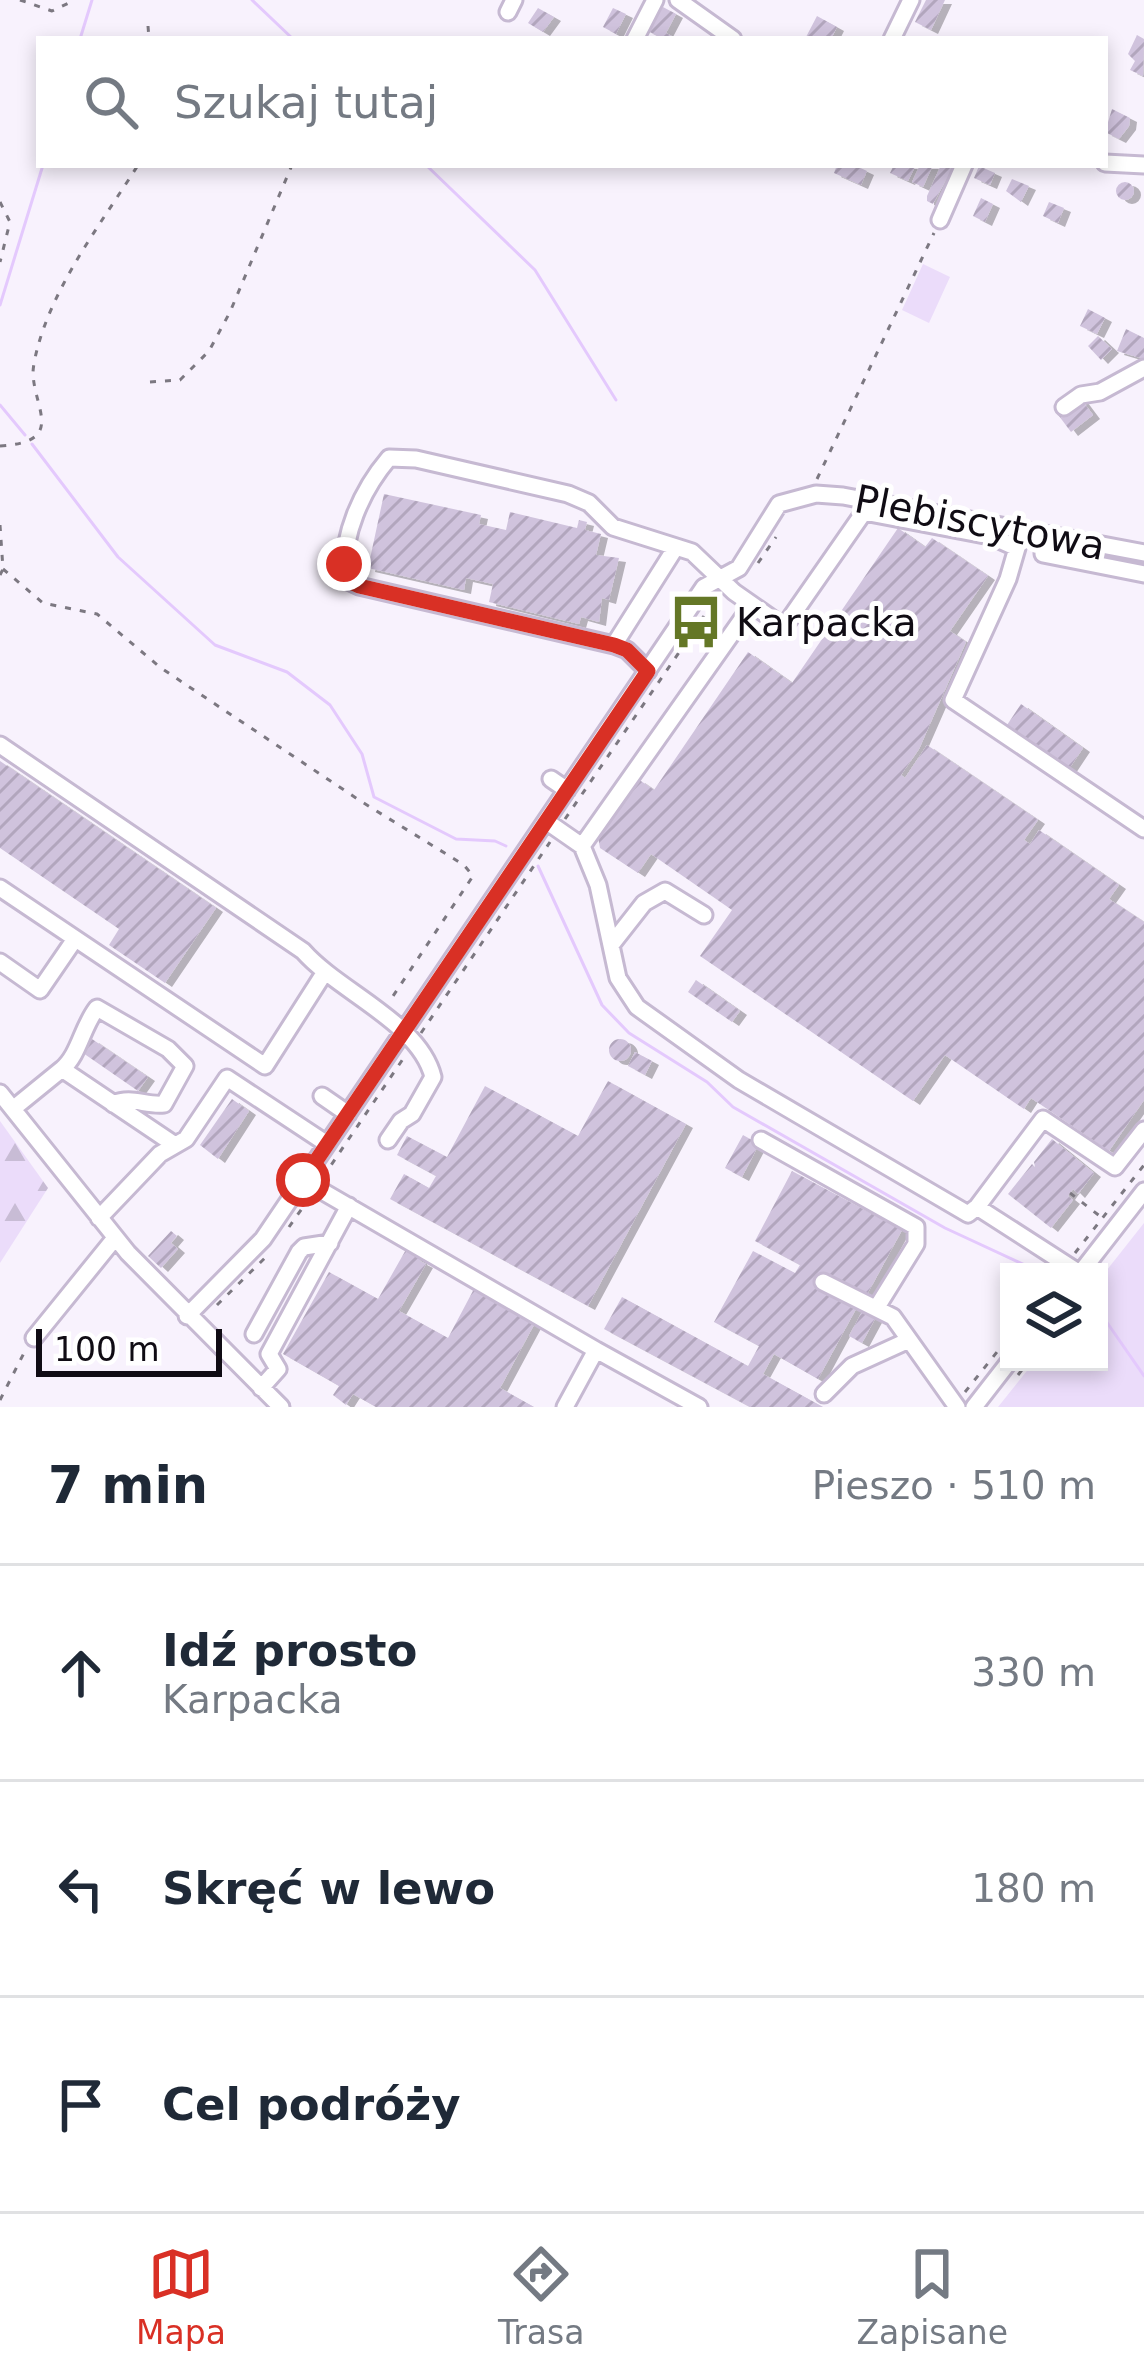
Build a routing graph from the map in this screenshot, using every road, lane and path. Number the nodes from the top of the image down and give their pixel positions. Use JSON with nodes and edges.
{"nodes":[{"id":1,"x":20,"y":0,"type":"edge"},
{"id":2,"x":75,"y":0,"type":"edge"},
{"id":3,"x":655,"y":0,"type":"edge"},
{"id":4,"x":678,"y":0,"type":"edge"},
{"id":5,"x":910,"y":0,"type":"edge"},
{"id":6,"x":148,"y":26,"type":"dead end"},
{"id":7,"x":148,"y":36,"type":"edge"},
{"id":8,"x":636,"y":36,"type":"edge"},
{"id":9,"x":730,"y":36,"type":"edge"},
{"id":10,"x":893,"y":36,"type":"edge"},
{"id":11,"x":1108,"y":163,"type":"edge"},
{"id":12,"x":1144,"y":165,"type":"edge"},
{"id":13,"x":136,"y":168,"type":"edge"},
{"id":14,"x":291,"y":168,"type":"edge"},
{"id":15,"x":963,"y":168,"type":"edge"},
{"id":16,"x":0,"y":202,"type":"edge"},
{"id":17,"x":940,"y":220,"type":"joint"},
{"id":18,"x":0,"y":262,"type":"edge"},
{"id":19,"x":1144,"y":368,"type":"edge"},
{"id":20,"x":150,"y":382,"type":"dead end"},
{"id":21,"x":1064,"y":407,"type":"dead end"},
{"id":22,"x":0,"y":446,"type":"edge"},
{"id":23,"x":821,"y":468,"type":"dead end"},
{"id":24,"x":0,"y":525,"type":"edge"},
{"id":25,"x":1044,"y":535,"type":"junction"},
{"id":26,"x":676,"y":547,"type":"junction"},
{"id":27,"x":1144,"y":553,"type":"edge"},
{"id":28,"x":2,"y":572,"type":"edge"},
{"id":29,"x":1144,"y":574,"type":"edge"},
{"id":30,"x":721,"y":575,"type":"junction"},
{"id":31,"x":752,"y":605,"type":"junction"},
{"id":32,"x":614,"y":645,"type":"junction"},
{"id":33,"x":648,"y":671,"type":"junction"},
{"id":34,"x":0,"y":745,"type":"edge"},
{"id":35,"x":551,"y":779,"type":"dead end"},
{"id":36,"x":567,"y":790,"type":"junction"},
{"id":37,"x":546,"y":821,"type":"junction"},
{"id":38,"x":1144,"y":829,"type":"edge"},
{"id":39,"x":582,"y":846,"type":"junction"},
{"id":40,"x":0,"y":888,"type":"edge"},
{"id":41,"x":704,"y":915,"type":"dead end"},
{"id":42,"x":75,"y":939,"type":"junction"},
{"id":43,"x":611,"y":945,"type":"junction"},
{"id":44,"x":0,"y":962,"type":"edge"},
{"id":45,"x":323,"y":975,"type":"junction"},
{"id":46,"x":382,"y":1014,"type":"junction"},
{"id":47,"x":403,"y":1033,"type":"junction"},
{"id":48,"x":62,"y":1070,"type":"junction"},
{"id":49,"x":322,"y":1096,"type":"dead end"},
{"id":50,"x":5,"y":1101,"type":"edge"},
{"id":51,"x":113,"y":1103,"type":"junction"},
{"id":52,"x":348,"y":1114,"type":"junction"},
{"id":53,"x":1144,"y":1130,"type":"edge"},
{"id":54,"x":388,"y":1140,"type":"dead end"},
{"id":55,"x":760,"y":1140,"type":"dead end"},
{"id":56,"x":327,"y":1144,"type":"junction"},
{"id":57,"x":175,"y":1145,"type":"junction"},
{"id":58,"x":1144,"y":1165,"type":"edge"},
{"id":59,"x":303,"y":1180,"type":"junction"},
{"id":60,"x":1144,"y":1191,"type":"edge"},
{"id":61,"x":1070,"y":1192,"type":"dead end"},
{"id":62,"x":349,"y":1206,"type":"junction"},
{"id":63,"x":977,"y":1207,"type":"junction"},
{"id":64,"x":99,"y":1218,"type":"junction"},
{"id":65,"x":1102,"y":1218,"type":"junction"},
{"id":66,"x":116,"y":1238,"type":"junction"},
{"id":67,"x":330,"y":1243,"type":"junction"},
{"id":68,"x":1066,"y":1263,"type":"edge"},
{"id":69,"x":1078,"y":1263,"type":"edge"},
{"id":70,"x":1084,"y":1263,"type":"edge"},
{"id":71,"x":823,"y":1282,"type":"dead end"},
{"id":72,"x":877,"y":1307,"type":"junction"},
{"id":73,"x":187,"y":1316,"type":"junction"},
{"id":74,"x":254,"y":1334,"type":"dead end"},
{"id":75,"x":34,"y":1338,"type":"joint"},
{"id":76,"x":909,"y":1340,"type":"junction"},
{"id":77,"x":1000,"y":1349,"type":"edge"},
{"id":78,"x":596,"y":1350,"type":"junction"},
{"id":79,"x":1002,"y":1371,"type":"edge"},
{"id":80,"x":261,"y":1388,"type":"junction"},
{"id":81,"x":824,"y":1394,"type":"dead end"},
{"id":82,"x":0,"y":1400,"type":"edge"},
{"id":83,"x":956,"y":1406,"type":"edge"},
{"id":84,"x":281,"y":1407,"type":"edge"},
{"id":85,"x":565,"y":1407,"type":"edge"},
{"id":86,"x":699,"y":1407,"type":"edge"},
{"id":87,"x":974,"y":1407,"type":"edge"}],
"edges":[{"from":1,"to":2,"type":"path"},
{"from":3,"to":8,"type":"street"},
{"from":4,"to":9,"type":"street"},
{"from":5,"to":10,"type":"street"},
{"from":6,"to":7,"type":"path"},
{"from":11,"to":12,"type":"street"},
{"from":13,"to":22,"type":"path"},
{"from":14,"to":20,"type":"path"},
{"from":15,"to":17,"type":"street"},
{"from":16,"to":18,"type":"path"},
{"from":17,"to":23,"type":"path"},
{"from":19,"to":21,"type":"street"},
{"from":24,"to":28,"type":"path"},
{"from":25,"to":27,"type":"street","name":"Plebiscytowa"},
{"from":25,"to":29,"type":"street"},
{"from":25,"to":30,"type":"street","name":"Plebiscytowa"},
{"from":26,"to":30,"type":"street"},
{"from":26,"to":32,"type":"street"},
{"from":26,"to":32,"type":"street"},
{"from":28,"to":46,"type":"path"},
{"from":30,"to":31,"type":"street"},
{"from":30,"to":33,"type":"street"},
{"from":31,"to":38,"type":"street"},
{"from":31,"to":39,"type":"street"},
{"from":32,"to":33,"type":"street"},
{"from":33,"to":36,"type":"street"},
{"from":34,"to":45,"type":"street"},
{"from":35,"to":36,"type":"street"},
{"from":36,"to":37,"type":"street"},
{"from":37,"to":39,"type":"street"},
{"from":37,"to":47,"type":"street"},
{"from":39,"to":43,"type":"street"},
{"from":40,"to":42,"type":"street"},
{"from":41,"to":43,"type":"street"},
{"from":42,"to":44,"type":"street"},
{"from":42,"to":45,"type":"street"},
{"from":43,"to":63,"type":"street"},
{"from":45,"to":46,"type":"street"},
{"from":46,"to":47,"type":"street"},
{"from":47,"to":52,"type":"street"},
{"from":47,"to":54,"type":"street"},
{"from":48,"to":50,"type":"street"},
{"from":48,"to":51,"type":"street"},
{"from":48,"to":51,"type":"street"},
{"from":49,"to":52,"type":"street"},
{"from":50,"to":64,"type":"street"},
{"from":51,"to":57,"type":"street"},
{"from":52,"to":56,"type":"street"},
{"from":53,"to":63,"type":"street"},
{"from":55,"to":72,"type":"street"},
{"from":56,"to":57,"type":"street"},
{"from":56,"to":59,"type":"street"},
{"from":57,"to":64,"type":"street"},
{"from":58,"to":65,"type":"path"},
{"from":59,"to":62,"type":"street"},
{"from":59,"to":73,"type":"street"},
{"from":60,"to":70,"type":"street"},
{"from":61,"to":65,"type":"path"},
{"from":62,"to":67,"type":"street"},
{"from":62,"to":78,"type":"street"},
{"from":63,"to":68,"type":"street"},
{"from":64,"to":66,"type":"street"},
{"from":65,"to":69,"type":"path"},
{"from":66,"to":73,"type":"street"},
{"from":66,"to":75,"type":"street"},
{"from":67,"to":74,"type":"street"},
{"from":67,"to":80,"type":"street"},
{"from":71,"to":72,"type":"street"},
{"from":72,"to":76,"type":"street"},
{"from":73,"to":80,"type":"street"},
{"from":75,"to":82,"type":"path"},
{"from":76,"to":81,"type":"street"},
{"from":76,"to":83,"type":"street"},
{"from":77,"to":83,"type":"path"},
{"from":78,"to":85,"type":"street"},
{"from":78,"to":86,"type":"street"},
{"from":79,"to":87,"type":"street"},
{"from":80,"to":84,"type":"street"}]}
